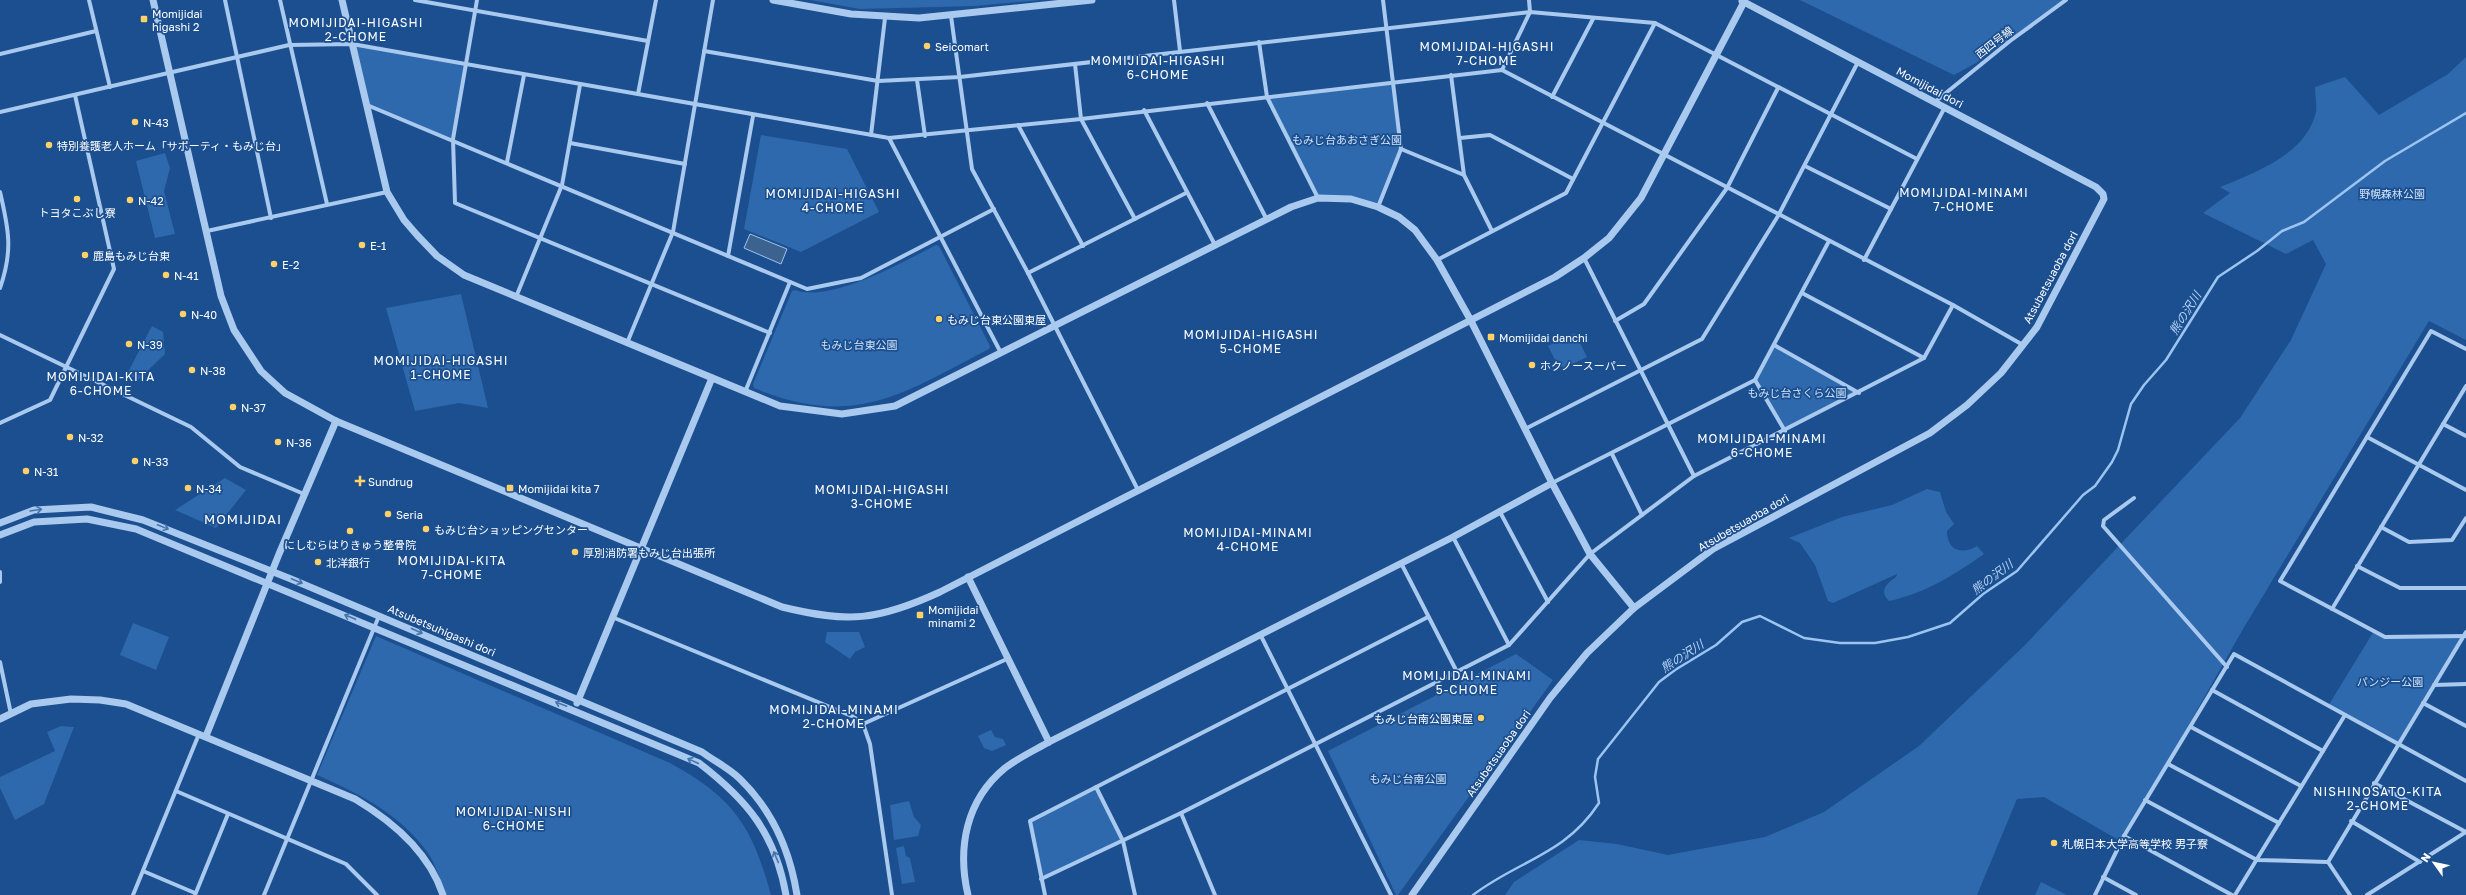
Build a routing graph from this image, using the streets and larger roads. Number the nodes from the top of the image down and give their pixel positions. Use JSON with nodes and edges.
{"nodes":[{"id":1,"x":89,"y":0,"type":"edge"},
{"id":2,"x":153,"y":0,"type":"edge"},
{"id":3,"x":225,"y":0,"type":"edge"},
{"id":4,"x":280,"y":0,"type":"edge"},
{"id":5,"x":342,"y":0,"type":"edge"},
{"id":6,"x":414,"y":0,"type":"edge"},
{"id":7,"x":476,"y":0,"type":"edge"},
{"id":8,"x":656,"y":0,"type":"edge"},
{"id":9,"x":713,"y":0,"type":"edge"},
{"id":10,"x":773,"y":0,"type":"edge"},
{"id":11,"x":1092,"y":0,"type":"edge"},
{"id":12,"x":1174,"y":0,"type":"edge"},
{"id":13,"x":1383,"y":0,"type":"edge"},
{"id":14,"x":1529,"y":0,"type":"edge"},
{"id":15,"x":2066,"y":0,"type":"edge"},
{"id":16,"x":1742,"y":1,"type":"edge"},
{"id":17,"x":475,"y":11,"type":"junction"},
{"id":18,"x":1530,"y":12,"type":"junction"},
{"id":19,"x":951,"y":16,"type":"junction"},
{"id":20,"x":885,"y":18,"type":"junction"},
{"id":21,"x":1593,"y":19,"type":"junction"},
{"id":22,"x":1655,"y":23,"type":"junction"},
{"id":23,"x":1385,"y":28,"type":"junction"},
{"id":24,"x":96,"y":31,"type":"junction"},
{"id":25,"x":648,"y":42,"type":"junction"},
{"id":26,"x":1259,"y":42,"type":"junction"},
{"id":27,"x":352,"y":44,"type":"junction"},
{"id":28,"x":289,"y":45,"type":"junction"},
{"id":29,"x":704,"y":51,"type":"junction"},
{"id":30,"x":1180,"y":51,"type":"junction"},
{"id":31,"x":0,"y":54,"type":"edge"},
{"id":32,"x":1717,"y":55,"type":"junction"},
{"id":33,"x":238,"y":56,"type":"junction"},
{"id":34,"x":1858,"y":62,"type":"junction"},
{"id":35,"x":1075,"y":64,"type":"junction"},
{"id":36,"x":466,"y":65,"type":"junction"},
{"id":37,"x":1502,"y":70,"type":"junction"},
{"id":38,"x":171,"y":72,"type":"junction"},
{"id":39,"x":524,"y":75,"type":"junction"},
{"id":40,"x":1451,"y":75,"type":"junction"},
{"id":41,"x":960,"y":77,"type":"junction"},
{"id":42,"x":918,"y":80,"type":"junction"},
{"id":43,"x":878,"y":81,"type":"junction"},
{"id":44,"x":1394,"y":82,"type":"junction"},
{"id":45,"x":580,"y":85,"type":"junction"},
{"id":46,"x":110,"y":87,"type":"junction"},
{"id":47,"x":1778,"y":88,"type":"junction"},
{"id":48,"x":638,"y":94,"type":"junction"},
{"id":49,"x":75,"y":95,"type":"junction"},
{"id":50,"x":1267,"y":96,"type":"junction"},
{"id":51,"x":1552,"y":96,"type":"junction"},
{"id":52,"x":1936,"y":101,"type":"junction"},
{"id":53,"x":1207,"y":103,"type":"junction"},
{"id":54,"x":366,"y":104,"type":"junction"},
{"id":55,"x":695,"y":105,"type":"junction"},
{"id":56,"x":1945,"y":107,"type":"junction"},
{"id":57,"x":1144,"y":110,"type":"junction"},
{"id":58,"x":0,"y":112,"type":"edge"},
{"id":59,"x":1831,"y":115,"type":"junction"},
{"id":60,"x":753,"y":116,"type":"junction"},
{"id":61,"x":1081,"y":119,"type":"junction"},
{"id":62,"x":1604,"y":124,"type":"junction"},
{"id":63,"x":1018,"y":125,"type":"junction"},
{"id":64,"x":966,"y":130,"type":"junction"},
{"id":65,"x":871,"y":135,"type":"junction"},
{"id":66,"x":925,"y":136,"type":"junction"},
{"id":67,"x":889,"y":138,"type":"junction"},
{"id":68,"x":1460,"y":138,"type":"junction"},
{"id":69,"x":453,"y":139,"type":"junction"},
{"id":70,"x":570,"y":143,"type":"junction"},
{"id":71,"x":1400,"y":149,"type":"junction"},
{"id":72,"x":1664,"y":156,"type":"junction"},
{"id":73,"x":1917,"y":159,"type":"junction"},
{"id":74,"x":507,"y":162,"type":"junction"},
{"id":75,"x":685,"y":164,"type":"junction"},
{"id":76,"x":1805,"y":166,"type":"junction"},
{"id":77,"x":1464,"y":175,"type":"junction"},
{"id":78,"x":1573,"y":179,"type":"junction"},
{"id":79,"x":562,"y":185,"type":"junction"},
{"id":80,"x":1727,"y":188,"type":"junction"},
{"id":81,"x":0,"y":192,"type":"edge"},
{"id":82,"x":387,"y":192,"type":"junction"},
{"id":83,"x":1186,"y":193,"type":"junction"},
{"id":84,"x":1318,"y":198,"type":"junction"},
{"id":85,"x":2104,"y":199,"type":"joint"},
{"id":86,"x":327,"y":204,"type":"junction"},
{"id":87,"x":1378,"y":207,"type":"junction"},
{"id":88,"x":994,"y":209,"type":"junction"},
{"id":89,"x":1891,"y":209,"type":"junction"},
{"id":90,"x":1778,"y":216,"type":"junction"},
{"id":91,"x":271,"y":218,"type":"junction"},
{"id":92,"x":1266,"y":218,"type":"junction"},
{"id":93,"x":1135,"y":219,"type":"junction"},
{"id":94,"x":207,"y":231,"type":"junction"},
{"id":95,"x":1492,"y":231,"type":"junction"},
{"id":96,"x":673,"y":232,"type":"junction"},
{"id":97,"x":941,"y":237,"type":"junction"},
{"id":98,"x":540,"y":239,"type":"junction"},
{"id":99,"x":1829,"y":241,"type":"junction"},
{"id":100,"x":1215,"y":245,"type":"junction"},
{"id":101,"x":1083,"y":246,"type":"junction"},
{"id":102,"x":728,"y":256,"type":"junction"},
{"id":103,"x":1584,"y":258,"type":"junction"},
{"id":104,"x":1437,"y":260,"type":"junction"},
{"id":105,"x":1864,"y":260,"type":"junction"},
{"id":106,"x":1028,"y":273,"type":"junction"},
{"id":107,"x":790,"y":282,"type":"junction"},
{"id":108,"x":652,"y":286,"type":"junction"},
{"id":109,"x":0,"y":288,"type":"edge"},
{"id":110,"x":1802,"y":293,"type":"junction"},
{"id":111,"x":516,"y":298,"type":"junction"},
{"id":112,"x":1953,"y":305,"type":"junction"},
{"id":113,"x":1470,"y":319,"type":"junction"},
{"id":114,"x":1615,"y":321,"type":"junction"},
{"id":115,"x":1055,"y":325,"type":"junction"},
{"id":116,"x":770,"y":333,"type":"junction"},
{"id":117,"x":0,"y":335,"type":"edge"},
{"id":118,"x":626,"y":344,"type":"junction"},
{"id":119,"x":1774,"y":345,"type":"junction"},
{"id":120,"x":2024,"y":345,"type":"junction"},
{"id":121,"x":2466,"y":349,"type":"edge"},
{"id":122,"x":1001,"y":353,"type":"junction"},
{"id":123,"x":1924,"y":358,"type":"junction"},
{"id":124,"x":67,"y":367,"type":"junction"},
{"id":125,"x":1641,"y":370,"type":"junction"},
{"id":126,"x":712,"y":378,"type":"junction"},
{"id":127,"x":1755,"y":380,"type":"junction"},
{"id":128,"x":2466,"y":386,"type":"edge"},
{"id":129,"x":745,"y":392,"type":"junction"},
{"id":130,"x":1859,"y":393,"type":"junction"},
{"id":131,"x":336,"y":421,"type":"junction"},
{"id":132,"x":0,"y":423,"type":"edge"},
{"id":133,"x":1669,"y":423,"type":"junction"},
{"id":134,"x":2443,"y":424,"type":"junction"},
{"id":135,"x":1525,"y":429,"type":"junction"},
{"id":136,"x":1785,"y":432,"type":"junction"},
{"id":137,"x":2466,"y":436,"type":"edge"},
{"id":138,"x":2367,"y":437,"type":"junction"},
{"id":139,"x":1612,"y":454,"type":"junction"},
{"id":140,"x":2417,"y":465,"type":"junction"},
{"id":141,"x":1694,"y":476,"type":"junction"},
{"id":142,"x":1552,"y":483,"type":"junction"},
{"id":143,"x":1138,"y":490,"type":"junction"},
{"id":144,"x":2466,"y":490,"type":"edge"},
{"id":145,"x":304,"y":494,"type":"junction"},
{"id":146,"x":2134,"y":498,"type":"dead end"},
{"id":147,"x":1500,"y":512,"type":"junction"},
{"id":148,"x":1642,"y":515,"type":"junction"},
{"id":149,"x":2466,"y":518,"type":"edge"},
{"id":150,"x":0,"y":523,"type":"edge"},
{"id":151,"x":2381,"y":527,"type":"junction"},
{"id":152,"x":0,"y":535,"type":"edge"},
{"id":153,"x":1453,"y":537,"type":"junction"},
{"id":154,"x":642,"y":547,"type":"junction"},
{"id":155,"x":1590,"y":554,"type":"junction"},
{"id":156,"x":1400,"y":562,"type":"junction"},
{"id":157,"x":2357,"y":566,"type":"junction"},
{"id":158,"x":272,"y":571,"type":"junction"},
{"id":159,"x":0,"y":572,"type":"edge"},
{"id":160,"x":968,"y":577,"type":"junction"},
{"id":161,"x":0,"y":582,"type":"edge"},
{"id":162,"x":268,"y":582,"type":"junction"},
{"id":163,"x":2466,"y":588,"type":"edge"},
{"id":164,"x":1548,"y":602,"type":"junction"},
{"id":165,"x":1634,"y":608,"type":"junction"},
{"id":166,"x":2332,"y":609,"type":"junction"},
{"id":167,"x":379,"y":616,"type":"junction"},
{"id":168,"x":612,"y":616,"type":"junction"},
{"id":169,"x":1428,"y":617,"type":"junction"},
{"id":170,"x":375,"y":628,"type":"junction"},
{"id":171,"x":1260,"y":634,"type":"junction"},
{"id":172,"x":2465,"y":635,"type":"edge"},
{"id":173,"x":1509,"y":645,"type":"junction"},
{"id":174,"x":1007,"y":659,"type":"junction"},
{"id":175,"x":0,"y":662,"type":"edge"},
{"id":176,"x":2226,"y":667,"type":"junction"},
{"id":177,"x":1457,"y":672,"type":"junction"},
{"id":178,"x":2466,"y":684,"type":"edge"},
{"id":179,"x":2434,"y":685,"type":"junction"},
{"id":180,"x":1288,"y":688,"type":"junction"},
{"id":181,"x":2212,"y":690,"type":"junction"},
{"id":182,"x":578,"y":698,"type":"junction"},
{"id":183,"x":2423,"y":703,"type":"junction"},
{"id":184,"x":574,"y":709,"type":"junction"},
{"id":185,"x":11,"y":714,"type":"junction"},
{"id":186,"x":2345,"y":715,"type":"junction"},
{"id":187,"x":0,"y":719,"type":"edge"},
{"id":188,"x":863,"y":724,"type":"junction"},
{"id":189,"x":2466,"y":726,"type":"edge"},
{"id":190,"x":2191,"y":727,"type":"junction"},
{"id":191,"x":203,"y":734,"type":"junction"},
{"id":192,"x":1049,"y":742,"type":"junction"},
{"id":193,"x":1316,"y":743,"type":"junction"},
{"id":194,"x":2398,"y":744,"type":"junction"},
{"id":195,"x":2323,"y":751,"type":"junction"},
{"id":196,"x":2168,"y":764,"type":"junction"},
{"id":197,"x":312,"y":781,"type":"junction"},
{"id":198,"x":2466,"y":781,"type":"edge"},
{"id":199,"x":2374,"y":783,"type":"junction"},
{"id":200,"x":2301,"y":786,"type":"junction"},
{"id":201,"x":1096,"y":787,"type":"junction"},
{"id":202,"x":176,"y":791,"type":"junction"},
{"id":203,"x":2145,"y":800,"type":"junction"},
{"id":204,"x":1181,"y":813,"type":"junction"},
{"id":205,"x":228,"y":814,"type":"junction"},
{"id":206,"x":2351,"y":821,"type":"junction"},
{"id":207,"x":2279,"y":823,"type":"junction"},
{"id":208,"x":2466,"y":832,"type":"edge"},
{"id":209,"x":2124,"y":836,"type":"junction"},
{"id":210,"x":288,"y":839,"type":"junction"},
{"id":211,"x":1123,"y":841,"type":"junction"},
{"id":212,"x":2256,"y":860,"type":"junction"},
{"id":213,"x":2328,"y":862,"type":"junction"},
{"id":214,"x":2420,"y":862,"type":"junction"},
{"id":215,"x":143,"y":871,"type":"junction"},
{"id":216,"x":2103,"y":877,"type":"junction"},
{"id":217,"x":1041,"y":879,"type":"junction"},
{"id":218,"x":195,"y":894,"type":"edge"},
{"id":219,"x":133,"y":895,"type":"edge"},
{"id":220,"x":264,"y":895,"type":"edge"},
{"id":221,"x":377,"y":895,"type":"edge"},
{"id":222,"x":443,"y":895,"type":"edge"},
{"id":223,"x":786,"y":895,"type":"edge"},
{"id":224,"x":797,"y":895,"type":"edge"},
{"id":225,"x":892,"y":895,"type":"edge"},
{"id":226,"x":968,"y":895,"type":"edge"},
{"id":227,"x":1045,"y":895,"type":"edge"},
{"id":228,"x":1135,"y":895,"type":"edge"},
{"id":229,"x":1215,"y":895,"type":"edge"},
{"id":230,"x":1391,"y":895,"type":"edge"},
{"id":231,"x":1412,"y":895,"type":"edge"},
{"id":232,"x":2095,"y":895,"type":"edge"},
{"id":233,"x":2136,"y":895,"type":"edge"},
{"id":234,"x":2234,"y":895,"type":"edge"},
{"id":235,"x":2350,"y":895,"type":"edge"},
{"id":236,"x":2367,"y":895,"type":"edge"}],
"edges":[{"from":1,"to":24,"type":"street"},
{"from":2,"to":38,"type":"street"},
{"from":3,"to":33,"type":"street"},
{"from":4,"to":28,"type":"street"},
{"from":5,"to":27,"type":"street"},
{"from":6,"to":17,"type":"street"},
{"from":7,"to":17,"type":"street"},
{"from":8,"to":25,"type":"street"},
{"from":9,"to":29,"type":"street"},
{"from":10,"to":20,"type":"street"},
{"from":11,"to":19,"type":"street"},
{"from":12,"to":30,"type":"street"},
{"from":13,"to":23,"type":"street"},
{"from":14,"to":18,"type":"street"},
{"from":15,"to":52,"type":"street","name":"西四号線"},
{"from":16,"to":32,"type":"street"},
{"from":16,"to":34,"type":"street","name":"Momijidai dori"},
{"from":17,"to":25,"type":"street"},
{"from":17,"to":36,"type":"street"},
{"from":18,"to":21,"type":"street"},
{"from":18,"to":23,"type":"street"},
{"from":18,"to":37,"type":"street"},
{"from":19,"to":20,"type":"street"},
{"from":19,"to":41,"type":"street"},
{"from":20,"to":43,"type":"street"},
{"from":21,"to":22,"type":"street"},
{"from":21,"to":51,"type":"street"},
{"from":22,"to":32,"type":"street"},
{"from":22,"to":62,"type":"street"},
{"from":23,"to":26,"type":"street"},
{"from":23,"to":44,"type":"street"},
{"from":24,"to":31,"type":"street"},
{"from":24,"to":46,"type":"street"},
{"from":25,"to":48,"type":"street"},
{"from":26,"to":30,"type":"street"},
{"from":26,"to":50,"type":"street"},
{"from":27,"to":28,"type":"street"},
{"from":27,"to":36,"type":"street"},
{"from":27,"to":54,"type":"street"},
{"from":28,"to":33,"type":"street"},
{"from":28,"to":86,"type":"street"},
{"from":29,"to":43,"type":"street"},
{"from":29,"to":55,"type":"street"},
{"from":30,"to":35,"type":"street"},
{"from":32,"to":47,"type":"street"},
{"from":32,"to":72,"type":"street"},
{"from":33,"to":38,"type":"street"},
{"from":33,"to":91,"type":"street"},
{"from":34,"to":52,"type":"street","name":"Momijidai dori"},
{"from":34,"to":59,"type":"street"},
{"from":35,"to":41,"type":"street"},
{"from":35,"to":61,"type":"street"},
{"from":36,"to":39,"type":"street"},
{"from":36,"to":69,"type":"street"},
{"from":37,"to":40,"type":"street"},
{"from":37,"to":51,"type":"street"},
{"from":38,"to":46,"type":"street"},
{"from":38,"to":94,"type":"street"},
{"from":39,"to":45,"type":"street"},
{"from":39,"to":74,"type":"street"},
{"from":40,"to":44,"type":"street"},
{"from":40,"to":68,"type":"street"},
{"from":41,"to":42,"type":"street"},
{"from":41,"to":64,"type":"street"},
{"from":42,"to":43,"type":"street"},
{"from":42,"to":66,"type":"street"},
{"from":43,"to":65,"type":"street"},
{"from":44,"to":50,"type":"street"},
{"from":44,"to":71,"type":"street"},
{"from":45,"to":48,"type":"street"},
{"from":45,"to":70,"type":"street"},
{"from":46,"to":49,"type":"street"},
{"from":47,"to":59,"type":"street"},
{"from":47,"to":80,"type":"street"},
{"from":48,"to":55,"type":"street"},
{"from":49,"to":58,"type":"street"},
{"from":49,"to":124,"type":"street"},
{"from":50,"to":53,"type":"street"},
{"from":50,"to":84,"type":"street"},
{"from":51,"to":62,"type":"street"},
{"from":52,"to":56,"type":"street","name":"Momijidai dori"},
{"from":53,"to":57,"type":"street"},
{"from":53,"to":92,"type":"street"},
{"from":54,"to":69,"type":"street"},
{"from":54,"to":82,"type":"street"},
{"from":55,"to":60,"type":"street"},
{"from":55,"to":75,"type":"street"},
{"from":56,"to":73,"type":"street"},
{"from":56,"to":85,"type":"street","name":"Momijidai dori"},
{"from":57,"to":61,"type":"street"},
{"from":57,"to":83,"type":"street"},
{"from":59,"to":73,"type":"street"},
{"from":59,"to":76,"type":"street"},
{"from":60,"to":65,"type":"street"},
{"from":60,"to":102,"type":"street"},
{"from":61,"to":63,"type":"street"},
{"from":61,"to":93,"type":"street"},
{"from":62,"to":72,"type":"street"},
{"from":62,"to":78,"type":"street"},
{"from":63,"to":64,"type":"street"},
{"from":63,"to":101,"type":"street"},
{"from":64,"to":66,"type":"street"},
{"from":64,"to":88,"type":"street"},
{"from":65,"to":67,"type":"street"},
{"from":66,"to":67,"type":"street"},
{"from":67,"to":97,"type":"street"},
{"from":68,"to":77,"type":"street"},
{"from":68,"to":78,"type":"street"},
{"from":69,"to":74,"type":"street"},
{"from":69,"to":98,"type":"street"},
{"from":70,"to":75,"type":"street"},
{"from":70,"to":79,"type":"street"},
{"from":71,"to":77,"type":"street"},
{"from":71,"to":87,"type":"street"},
{"from":72,"to":80,"type":"street"},
{"from":72,"to":103,"type":"street"},
{"from":73,"to":89,"type":"street"},
{"from":74,"to":79,"type":"street"},
{"from":75,"to":96,"type":"street"},
{"from":76,"to":89,"type":"street"},
{"from":76,"to":90,"type":"street"},
{"from":77,"to":95,"type":"street"},
{"from":78,"to":95,"type":"street"},
{"from":79,"to":96,"type":"street"},
{"from":79,"to":98,"type":"street"},
{"from":80,"to":90,"type":"street"},
{"from":80,"to":114,"type":"street"},
{"from":81,"to":109,"type":"street"},
{"from":82,"to":86,"type":"street"},
{"from":82,"to":111,"type":"street"},
{"from":83,"to":93,"type":"street"},
{"from":83,"to":100,"type":"street"},
{"from":84,"to":87,"type":"street"},
{"from":84,"to":92,"type":"street"},
{"from":85,"to":120,"type":"street","name":"Atsubetsuaoba dori"},
{"from":86,"to":91,"type":"street"},
{"from":87,"to":104,"type":"street"},
{"from":88,"to":97,"type":"street"},
{"from":88,"to":106,"type":"street"},
{"from":89,"to":105,"type":"street"},
{"from":90,"to":99,"type":"street"},
{"from":90,"to":125,"type":"street"},
{"from":91,"to":94,"type":"street"},
{"from":92,"to":100,"type":"street"},
{"from":93,"to":101,"type":"street"},
{"from":94,"to":131,"type":"street"},
{"from":95,"to":104,"type":"street"},
{"from":96,"to":102,"type":"street"},
{"from":96,"to":108,"type":"street"},
{"from":97,"to":107,"type":"street"},
{"from":97,"to":122,"type":"street"},
{"from":98,"to":108,"type":"street"},
{"from":98,"to":111,"type":"street"},
{"from":99,"to":105,"type":"street"},
{"from":99,"to":110,"type":"street"},
{"from":100,"to":115,"type":"street"},
{"from":101,"to":106,"type":"street"},
{"from":102,"to":107,"type":"street"},
{"from":103,"to":113,"type":"street"},
{"from":103,"to":114,"type":"street"},
{"from":104,"to":113,"type":"street"},
{"from":105,"to":112,"type":"street"},
{"from":106,"to":115,"type":"street"},
{"from":107,"to":116,"type":"street"},
{"from":108,"to":116,"type":"street"},
{"from":108,"to":118,"type":"street"},
{"from":110,"to":119,"type":"street"},
{"from":110,"to":123,"type":"street"},
{"from":111,"to":118,"type":"street"},
{"from":112,"to":120,"type":"street"},
{"from":112,"to":123,"type":"street"},
{"from":113,"to":135,"type":"street"},
{"from":113,"to":143,"type":"street"},
{"from":114,"to":125,"type":"street"},
{"from":115,"to":122,"type":"street"},
{"from":115,"to":143,"type":"street"},
{"from":116,"to":129,"type":"street"},
{"from":117,"to":124,"type":"street"},
{"from":118,"to":126,"type":"street"},
{"from":119,"to":127,"type":"street"},
{"from":119,"to":130,"type":"street"},
{"from":120,"to":165,"type":"street","name":"Atsubetsuaoba dori"},
{"from":121,"to":138,"type":"street"},
{"from":122,"to":129,"type":"street"},
{"from":123,"to":130,"type":"street"},
{"from":124,"to":132,"type":"street"},
{"from":124,"to":145,"type":"street"},
{"from":125,"to":133,"type":"street"},
{"from":125,"to":135,"type":"street"},
{"from":126,"to":129,"type":"street"},
{"from":126,"to":154,"type":"street"},
{"from":127,"to":133,"type":"street"},
{"from":127,"to":136,"type":"street"},
{"from":128,"to":134,"type":"street"},
{"from":130,"to":136,"type":"street"},
{"from":131,"to":145,"type":"street"},
{"from":131,"to":154,"type":"street"},
{"from":133,"to":139,"type":"street"},
{"from":133,"to":141,"type":"street"},
{"from":134,"to":137,"type":"street"},
{"from":134,"to":140,"type":"street"},
{"from":135,"to":142,"type":"street"},
{"from":136,"to":141,"type":"street"},
{"from":138,"to":140,"type":"street"},
{"from":138,"to":166,"type":"street"},
{"from":139,"to":142,"type":"street"},
{"from":139,"to":148,"type":"street"},
{"from":140,"to":144,"type":"street"},
{"from":140,"to":151,"type":"street"},
{"from":141,"to":148,"type":"street"},
{"from":142,"to":147,"type":"street"},
{"from":142,"to":155,"type":"street"},
{"from":143,"to":160,"type":"street"},
{"from":145,"to":158,"type":"street"},
{"from":146,"to":176,"type":"street"},
{"from":147,"to":153,"type":"street"},
{"from":147,"to":164,"type":"street"},
{"from":148,"to":155,"type":"street"},
{"from":149,"to":151,"type":"street"},
{"from":150,"to":158,"type":"street","name":"Atsubetsuhigashi dori","one_way":true},
{"from":151,"to":157,"type":"street"},
{"from":152,"to":162,"type":"street","name":"Atsubetsuhigashi dori"},
{"from":153,"to":156,"type":"street"},
{"from":153,"to":173,"type":"street"},
{"from":154,"to":160,"type":"street"},
{"from":154,"to":168,"type":"street"},
{"from":155,"to":164,"type":"street"},
{"from":155,"to":165,"type":"street"},
{"from":156,"to":169,"type":"street"},
{"from":156,"to":171,"type":"street"},
{"from":157,"to":163,"type":"street"},
{"from":157,"to":166,"type":"street"},
{"from":158,"to":162,"type":"street"},
{"from":158,"to":167,"type":"street","name":"Atsubetsuhigashi dori","one_way":true},
{"from":159,"to":161,"type":"street"},
{"from":160,"to":174,"type":"street"},
{"from":170,"to":162,"type":"street","name":"Atsubetsuhigashi dori","one_way":true},
{"from":162,"to":191,"type":"street"},
{"from":164,"to":173,"type":"street"},
{"from":165,"to":231,"type":"street","name":"Atsubetsuaoba dori"},
{"from":166,"to":172,"type":"street"},
{"from":167,"to":170,"type":"street"},
{"from":167,"to":182,"type":"street","name":"Atsubetsuhigashi dori","one_way":true},
{"from":168,"to":182,"type":"street"},
{"from":168,"to":188,"type":"street"},
{"from":169,"to":177,"type":"street"},
{"from":169,"to":180,"type":"street"},
{"from":184,"to":170,"type":"street","name":"Atsubetsuhigashi dori","one_way":true},
{"from":170,"to":197,"type":"street"},
{"from":171,"to":180,"type":"street"},
{"from":171,"to":192,"type":"street"},
{"from":172,"to":179,"type":"street"},
{"from":173,"to":177,"type":"street"},
{"from":174,"to":188,"type":"street"},
{"from":174,"to":192,"type":"street"},
{"from":175,"to":185,"type":"street"},
{"from":176,"to":181,"type":"street"},
{"from":176,"to":186,"type":"street"},
{"from":177,"to":193,"type":"street"},
{"from":178,"to":179,"type":"street"},
{"from":179,"to":183,"type":"street"},
{"from":180,"to":193,"type":"street"},
{"from":180,"to":201,"type":"street"},
{"from":181,"to":190,"type":"street"},
{"from":181,"to":195,"type":"street"},
{"from":182,"to":184,"type":"street"},
{"from":182,"to":224,"type":"street","name":"Atsubetsuhigashi dori"},
{"from":183,"to":189,"type":"street"},
{"from":183,"to":194,"type":"street"},
{"from":223,"to":184,"type":"street","name":"Atsubetsuhigashi dori","one_way":true},
{"from":185,"to":187,"type":"street"},
{"from":185,"to":191,"type":"street"},
{"from":186,"to":194,"type":"street"},
{"from":186,"to":195,"type":"street"},
{"from":188,"to":225,"type":"street"},
{"from":190,"to":196,"type":"street"},
{"from":190,"to":200,"type":"street"},
{"from":191,"to":197,"type":"street"},
{"from":191,"to":202,"type":"street"},
{"from":192,"to":226,"type":"street"},
{"from":193,"to":204,"type":"street"},
{"from":193,"to":230,"type":"street"},
{"from":194,"to":198,"type":"street"},
{"from":194,"to":199,"type":"street"},
{"from":195,"to":200,"type":"street"},
{"from":196,"to":203,"type":"street"},
{"from":196,"to":207,"type":"street"},
{"from":197,"to":210,"type":"street"},
{"from":197,"to":222,"type":"street"},
{"from":199,"to":206,"type":"street"},
{"from":199,"to":208,"type":"street"},
{"from":200,"to":207,"type":"street"},
{"from":201,"to":211,"type":"street"},
{"from":201,"to":217,"type":"street"},
{"from":202,"to":205,"type":"street"},
{"from":202,"to":215,"type":"street"},
{"from":203,"to":209,"type":"street"},
{"from":203,"to":212,"type":"street"},
{"from":204,"to":211,"type":"street"},
{"from":204,"to":229,"type":"street"},
{"from":205,"to":210,"type":"street"},
{"from":205,"to":218,"type":"street"},
{"from":206,"to":213,"type":"street"},
{"from":206,"to":214,"type":"street"},
{"from":207,"to":212,"type":"street"},
{"from":208,"to":214,"type":"street"},
{"from":209,"to":216,"type":"street"},
{"from":209,"to":234,"type":"street"},
{"from":210,"to":220,"type":"street"},
{"from":210,"to":221,"type":"street"},
{"from":211,"to":217,"type":"street"},
{"from":211,"to":228,"type":"street"},
{"from":212,"to":213,"type":"street"},
{"from":212,"to":234,"type":"street"},
{"from":213,"to":235,"type":"street"},
{"from":214,"to":236,"type":"street"},
{"from":215,"to":218,"type":"street"},
{"from":215,"to":219,"type":"street"},
{"from":216,"to":232,"type":"street"},
{"from":216,"to":233,"type":"street"},
{"from":217,"to":227,"type":"street"}]}
